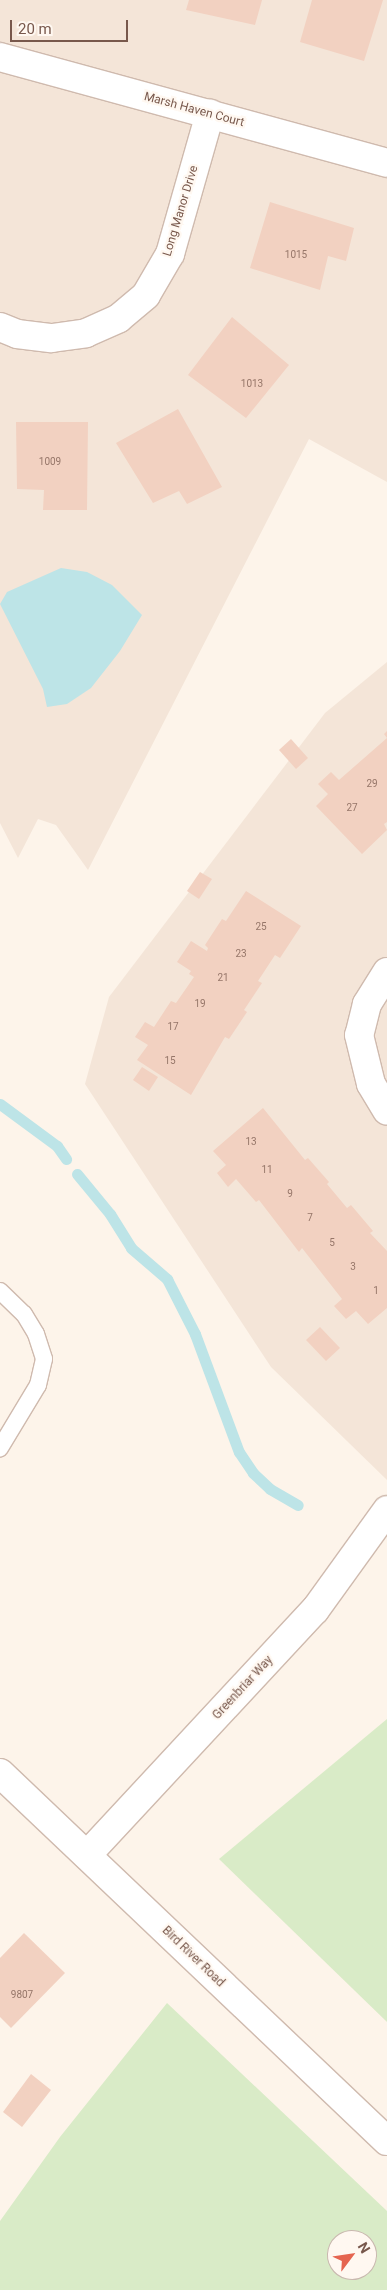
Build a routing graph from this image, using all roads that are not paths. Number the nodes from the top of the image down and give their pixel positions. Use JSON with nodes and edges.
{"nodes":[{"id":1,"x":0,"y":57,"type":"edge"},
{"id":2,"x":210,"y":114,"type":"junction"},
{"id":3,"x":387,"y":163,"type":"edge"},
{"id":4,"x":0,"y":327,"type":"edge"},
{"id":5,"x":387,"y":972,"type":"edge"},
{"id":6,"x":387,"y":1111,"type":"edge"},
{"id":7,"x":0,"y":1291,"type":"edge"},
{"id":8,"x":0,"y":1448,"type":"edge"},
{"id":9,"x":387,"y":1510,"type":"edge"},
{"id":10,"x":0,"y":1773,"type":"edge"},
{"id":11,"x":87,"y":1855,"type":"junction"},
{"id":12,"x":387,"y":2141,"type":"edge"}],
"edges":[{"from":1,"to":2,"type":"street","name":"Marsh Haven Court"},
{"from":2,"to":3,"type":"street","name":"Marsh Haven Court"},
{"from":2,"to":4,"type":"street","name":"Long Manor Drive"},
{"from":5,"to":6,"type":"street"},
{"from":7,"to":8,"type":"lane"},
{"from":9,"to":11,"type":"street","name":"Greenbriar Way"},
{"from":10,"to":11,"type":"street","name":"Bird River Road"},
{"from":11,"to":12,"type":"street","name":"Bird River Road"}]}
